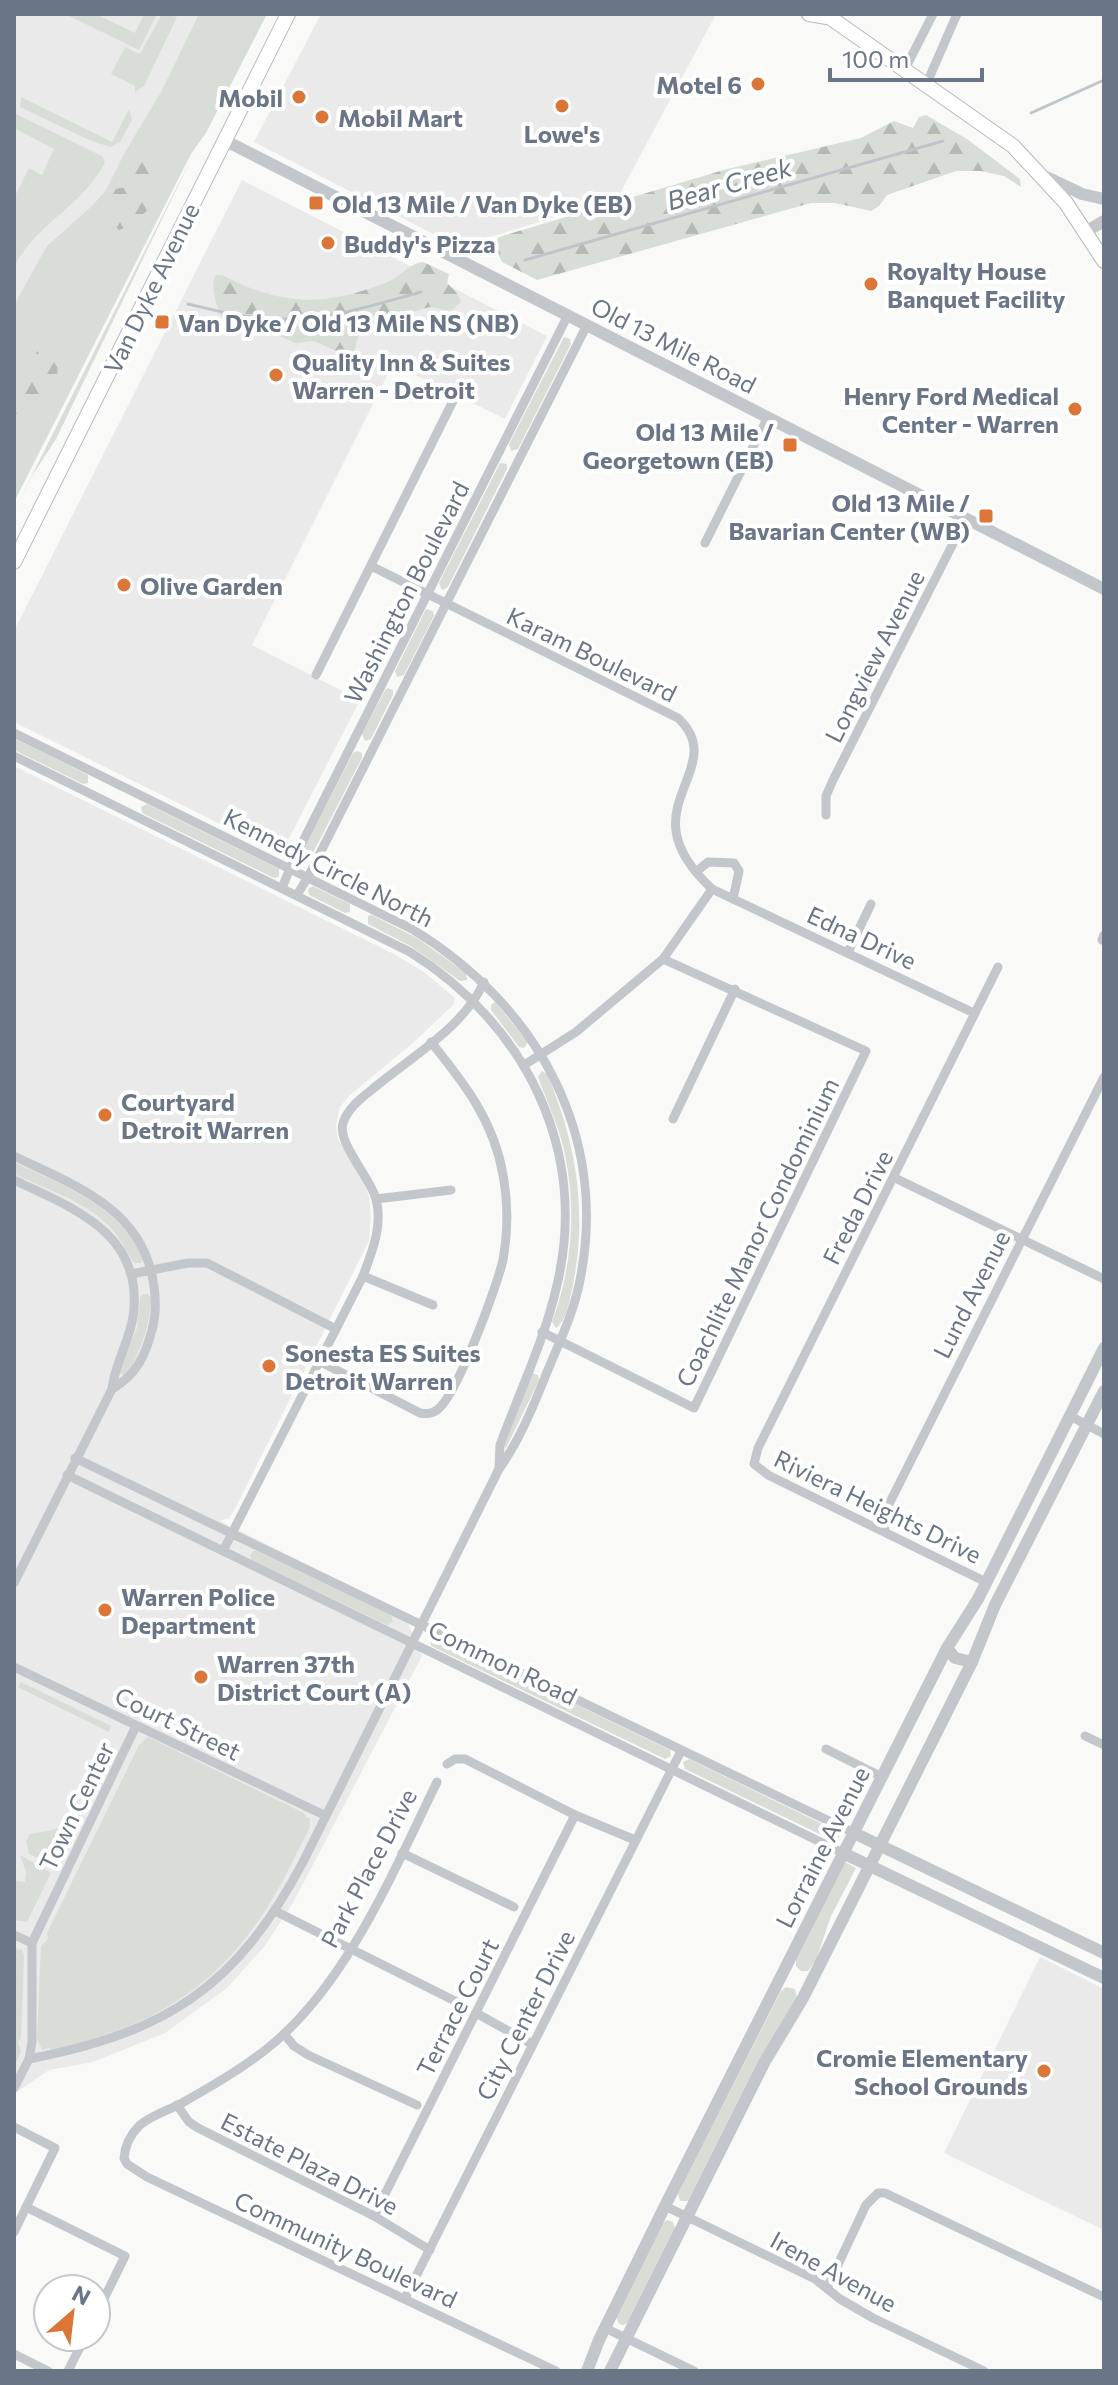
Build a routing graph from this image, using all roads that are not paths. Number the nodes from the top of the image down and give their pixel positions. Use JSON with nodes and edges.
{"nodes":[{"id":1,"x":288,"y":14,"type":"edge"},
{"id":2,"x":809,"y":14,"type":"edge"},
{"id":3,"x":933,"y":14,"type":"edge"},
{"id":4,"x":957,"y":14,"type":"edge"},
{"id":5,"x":826,"y":16,"type":"edge"},
{"id":6,"x":904,"y":71,"type":"junction"},
{"id":7,"x":926,"y":85,"type":"junction"},
{"id":8,"x":224,"y":140,"type":"junction"},
{"id":9,"x":1044,"y":176,"type":"junction"},
{"id":10,"x":1104,"y":199,"type":"edge"},
{"id":11,"x":1104,"y":221,"type":"edge"},
{"id":12,"x":1087,"y":231,"type":"junction"},
{"id":13,"x":1104,"y":261,"type":"edge"},
{"id":14,"x":568,"y":315,"type":"junction"},
{"id":15,"x":587,"y":325,"type":"junction"},
{"id":16,"x":454,"y":399,"type":"dead end"},
{"id":17,"x":768,"y":417,"type":"junction"},
{"id":18,"x":966,"y":518,"type":"junction"},
{"id":19,"x":705,"y":543,"type":"dead end"},
{"id":20,"x":14,"y":562,"type":"edge"},
{"id":21,"x":371,"y":566,"type":"junction"},
{"id":22,"x":1104,"y":589,"type":"edge"},
{"id":23,"x":427,"y":594,"type":"junction"},
{"id":24,"x":446,"y":604,"type":"junction"},
{"id":25,"x":316,"y":675,"type":"dead end"},
{"id":26,"x":14,"y":733,"type":"edge"},
{"id":27,"x":14,"y":756,"type":"edge"},
{"id":28,"x":102,"y":776,"type":"junction"},
{"id":29,"x":138,"y":793,"type":"junction"},
{"id":30,"x":93,"y":795,"type":"junction"},
{"id":31,"x":129,"y":813,"type":"junction"},
{"id":32,"x":826,"y":815,"type":"dead end"},
{"id":33,"x":289,"y":868,"type":"junction"},
{"id":34,"x":696,"y":872,"type":"junction"},
{"id":35,"x":308,"y":877,"type":"junction"},
{"id":36,"x":282,"y":888,"type":"junction"},
{"id":37,"x":712,"y":889,"type":"junction"},
{"id":38,"x":297,"y":895,"type":"junction"},
{"id":39,"x":733,"y":899,"type":"junction"},
{"id":40,"x":871,"y":904,"type":"dead end"},
{"id":41,"x":364,"y":905,"type":"junction"},
{"id":42,"x":355,"y":923,"type":"junction"},
{"id":43,"x":848,"y":952,"type":"junction"},
{"id":44,"x":663,"y":959,"type":"junction"},
{"id":45,"x":998,"y":967,"type":"dead end"},
{"id":46,"x":484,"y":982,"type":"junction"},
{"id":47,"x":735,"y":989,"type":"junction"},
{"id":48,"x":475,"y":1002,"type":"junction"},
{"id":49,"x":974,"y":1013,"type":"junction"},
{"id":50,"x":431,"y":1042,"type":"junction"},
{"id":51,"x":542,"y":1055,"type":"junction"},
{"id":52,"x":524,"y":1065,"type":"junction"},
{"id":53,"x":1104,"y":1077,"type":"edge"},
{"id":54,"x":673,"y":1119,"type":"dead end"},
{"id":55,"x":14,"y":1156,"type":"edge"},
{"id":56,"x":895,"y":1178,"type":"junction"},
{"id":57,"x":14,"y":1180,"type":"edge"},
{"id":58,"x":451,"y":1190,"type":"dead end"},
{"id":59,"x":376,"y":1199,"type":"junction"},
{"id":60,"x":1021,"y":1240,"type":"junction"},
{"id":61,"x":151,"y":1271,"type":"junction"},
{"id":62,"x":131,"y":1274,"type":"junction"},
{"id":63,"x":363,"y":1276,"type":"junction"},
{"id":64,"x":1104,"y":1279,"type":"edge"},
{"id":65,"x":433,"y":1305,"type":"dead end"},
{"id":66,"x":336,"y":1329,"type":"junction"},
{"id":67,"x":542,"y":1332,"type":"junction"},
{"id":68,"x":560,"y":1341,"type":"junction"},
{"id":69,"x":1104,"y":1348,"type":"edge"},
{"id":70,"x":319,"y":1361,"type":"junction"},
{"id":71,"x":112,"y":1389,"type":"junction"},
{"id":72,"x":1104,"y":1391,"type":"edge"},
{"id":73,"x":1070,"y":1416,"type":"junction"},
{"id":74,"x":1087,"y":1424,"type":"junction"},
{"id":75,"x":1104,"y":1434,"type":"edge"},
{"id":76,"x":75,"y":1458,"type":"junction"},
{"id":77,"x":754,"y":1464,"type":"joint"},
{"id":78,"x":499,"y":1469,"type":"junction"},
{"id":79,"x":67,"y":1475,"type":"junction"},
{"id":80,"x":885,"y":1532,"type":"junction"},
{"id":81,"x":232,"y":1534,"type":"junction"},
{"id":82,"x":223,"y":1551,"type":"junction"},
{"id":83,"x":986,"y":1582,"type":"junction"},
{"id":84,"x":14,"y":1583,"type":"edge"},
{"id":85,"x":421,"y":1624,"type":"junction"},
{"id":86,"x":411,"y":1642,"type":"junction"},
{"id":87,"x":947,"y":1648,"type":"junction"},
{"id":88,"x":972,"y":1662,"type":"junction"},
{"id":89,"x":14,"y":1667,"type":"edge"},
{"id":90,"x":136,"y":1726,"type":"junction"},
{"id":91,"x":1085,"y":1736,"type":"dead end"},
{"id":92,"x":1104,"y":1745,"type":"edge"},
{"id":93,"x":826,"y":1749,"type":"dead end"},
{"id":94,"x":681,"y":1751,"type":"junction"},
{"id":95,"x":447,"y":1764,"type":"dead end"},
{"id":96,"x":672,"y":1769,"type":"junction"},
{"id":97,"x":882,"y":1777,"type":"junction"},
{"id":98,"x":437,"y":1782,"type":"dead end"},
{"id":99,"x":324,"y":1815,"type":"junction"},
{"id":100,"x":575,"y":1815,"type":"junction"},
{"id":101,"x":854,"y":1833,"type":"junction"},
{"id":102,"x":635,"y":1840,"type":"junction"},
{"id":103,"x":879,"y":1845,"type":"junction"},
{"id":104,"x":402,"y":1853,"type":"junction"},
{"id":105,"x":843,"y":1853,"type":"junction"},
{"id":106,"x":869,"y":1866,"type":"junction"},
{"id":107,"x":929,"y":1870,"type":"junction"},
{"id":108,"x":920,"y":1889,"type":"junction"},
{"id":109,"x":514,"y":1907,"type":"dead end"},
{"id":110,"x":275,"y":1911,"type":"junction"},
{"id":111,"x":14,"y":1935,"type":"edge"},
{"id":112,"x":32,"y":1943,"type":"junction"},
{"id":113,"x":351,"y":1950,"type":"junction"},
{"id":114,"x":1104,"y":1953,"type":"edge"},
{"id":115,"x":1104,"y":1978,"type":"edge"},
{"id":116,"x":471,"y":2010,"type":"junction"},
{"id":117,"x":284,"y":2034,"type":"junction"},
{"id":118,"x":532,"y":2044,"type":"junction"},
{"id":119,"x":29,"y":2059,"type":"junction"},
{"id":120,"x":14,"y":2088,"type":"edge"},
{"id":121,"x":177,"y":2105,"type":"junction"},
{"id":122,"x":417,"y":2105,"type":"dead end"},
{"id":123,"x":14,"y":2127,"type":"edge"},
{"id":124,"x":124,"y":2158,"type":"joint"},
{"id":125,"x":665,"y":2206,"type":"junction"},
{"id":126,"x":26,"y":2207,"type":"junction"},
{"id":127,"x":374,"y":2216,"type":"junction"},
{"id":128,"x":688,"y":2217,"type":"junction"},
{"id":129,"x":14,"y":2232,"type":"edge"},
{"id":130,"x":430,"y":2250,"type":"junction"},
{"id":131,"x":112,"y":2282,"type":"edge"},
{"id":132,"x":827,"y":2288,"type":"junction"},
{"id":133,"x":1104,"y":2297,"type":"edge"},
{"id":134,"x":405,"y":2298,"type":"junction"},
{"id":135,"x":605,"y":2328,"type":"junction"},
{"id":136,"x":627,"y":2338,"type":"junction"},
{"id":137,"x":77,"y":2353,"type":"edge"},
{"id":138,"x":14,"y":2354,"type":"edge"},
{"id":139,"x":48,"y":2371,"type":"edge"},
{"id":140,"x":68,"y":2371,"type":"edge"},
{"id":141,"x":556,"y":2371,"type":"edge"},
{"id":142,"x":587,"y":2371,"type":"edge"},
{"id":143,"x":610,"y":2371,"type":"edge"},
{"id":144,"x":694,"y":2371,"type":"edge"},
{"id":145,"x":984,"y":2371,"type":"edge"}],
"edges":[{"from":1,"to":8,"type":"main road","name":"Van Dyke Avenue"},
{"from":2,"to":5,"type":"main road"},
{"from":3,"to":6,"type":"street"},
{"from":4,"to":7,"type":"street"},
{"from":5,"to":6,"type":"main road"},
{"from":6,"to":7,"type":"main road"},
{"from":7,"to":9,"type":"main road"},
{"from":8,"to":14,"type":"street","name":"Old 13 Mile Road"},
{"from":8,"to":20,"type":"main road","name":"Van Dyke Avenue"},
{"from":9,"to":10,"type":"street"},
{"from":9,"to":12,"type":"main road"},
{"from":11,"to":12,"type":"street"},
{"from":12,"to":13,"type":"main road"},
{"from":14,"to":15,"type":"street","name":"Old 13 Mile Road"},
{"from":14,"to":23,"type":"street","name":"Washington Boulevard"},
{"from":15,"to":17,"type":"street","name":"Old 13 Mile Road"},
{"from":15,"to":24,"type":"street","name":"Washington Boulevard"},
{"from":16,"to":21,"type":"street"},
{"from":17,"to":18,"type":"street","name":"Old 13 Mile Road"},
{"from":17,"to":19,"type":"street"},
{"from":18,"to":22,"type":"street","name":"Old 13 Mile Road"},
{"from":18,"to":32,"type":"street","name":"Longview Avenue"},
{"from":21,"to":23,"type":"street","name":"Karam Boulevard"},
{"from":21,"to":25,"type":"street"},
{"from":23,"to":24,"type":"street","name":"Karam Boulevard"},
{"from":23,"to":33,"type":"street","name":"Washington Boulevard"},
{"from":24,"to":34,"type":"street","name":"Karam Boulevard"},
{"from":24,"to":35,"type":"street","name":"Washington Boulevard"},
{"from":26,"to":28,"type":"street","name":"Kennedy Circle North"},
{"from":27,"to":30,"type":"street","name":"Kennedy Circle North"},
{"from":28,"to":29,"type":"street","name":"Kennedy Circle North"},
{"from":28,"to":30,"type":"street"},
{"from":29,"to":31,"type":"street"},
{"from":29,"to":33,"type":"street","name":"Kennedy Circle North"},
{"from":30,"to":31,"type":"street","name":"Kennedy Circle North"},
{"from":31,"to":36,"type":"street","name":"Kennedy Circle North"},
{"from":33,"to":35,"type":"street","name":"Kennedy Circle North"},
{"from":33,"to":36,"type":"street","name":"Washington Boulevard"},
{"from":34,"to":37,"type":"street","name":"Karam Boulevard"},
{"from":34,"to":39,"type":"street"},
{"from":35,"to":38,"type":"street","name":"Washington Boulevard"},
{"from":35,"to":41,"type":"street","name":"Kennedy Circle North"},
{"from":36,"to":38,"type":"street","name":"Kennedy Circle North"},
{"from":37,"to":39,"type":"street","name":"Edna Drive"},
{"from":37,"to":44,"type":"street"},
{"from":38,"to":42,"type":"street","name":"Kennedy Circle North"},
{"from":39,"to":43,"type":"street","name":"Edna Drive"},
{"from":40,"to":43,"type":"street"},
{"from":41,"to":42,"type":"street"},
{"from":41,"to":46,"type":"street","name":"Kennedy Circle North"},
{"from":42,"to":48,"type":"street","name":"Kennedy Circle North"},
{"from":43,"to":49,"type":"street","name":"Edna Drive"},
{"from":44,"to":47,"type":"street","name":"Coachlite Manor Condominium"},
{"from":44,"to":51,"type":"street"},
{"from":45,"to":49,"type":"street","name":"Freda Drive"},
{"from":46,"to":48,"type":"street"},
{"from":46,"to":51,"type":"street","name":"Kennedy Circle North"},
{"from":47,"to":54,"type":"street"},
{"from":47,"to":68,"type":"street","name":"Coachlite Manor Condominium"},
{"from":48,"to":50,"type":"street"},
{"from":48,"to":52,"type":"street","name":"Kennedy Circle North"},
{"from":49,"to":56,"type":"street","name":"Freda Drive"},
{"from":50,"to":59,"type":"street"},
{"from":50,"to":70,"type":"street"},
{"from":51,"to":52,"type":"street"},
{"from":51,"to":68,"type":"street","name":"Kennedy Circle North"},
{"from":52,"to":67,"type":"street","name":"Kennedy Circle North"},
{"from":53,"to":60,"type":"street","name":"Lund Avenue"},
{"from":55,"to":61,"type":"street"},
{"from":56,"to":60,"type":"street"},
{"from":56,"to":77,"type":"street","name":"Freda Drive"},
{"from":57,"to":62,"type":"street"},
{"from":58,"to":59,"type":"street"},
{"from":59,"to":63,"type":"street"},
{"from":60,"to":64,"type":"street"},
{"from":60,"to":80,"type":"street","name":"Lund Avenue"},
{"from":61,"to":62,"type":"street"},
{"from":61,"to":66,"type":"street"},
{"from":61,"to":71,"type":"street"},
{"from":62,"to":71,"type":"street"},
{"from":63,"to":65,"type":"street"},
{"from":63,"to":66,"type":"street"},
{"from":66,"to":70,"type":"street"},
{"from":67,"to":68,"type":"street","name":"Coachlite Manor Condominium"},
{"from":67,"to":78,"type":"street","name":"Kennedy Circle North"},
{"from":68,"to":78,"type":"street","name":"Kennedy Circle North"},
{"from":69,"to":73,"type":"street","name":"Lorraine Avenue"},
{"from":70,"to":81,"type":"street"},
{"from":71,"to":76,"type":"street"},
{"from":72,"to":74,"type":"street","name":"Lorraine Avenue"},
{"from":73,"to":74,"type":"street"},
{"from":73,"to":83,"type":"street","name":"Lorraine Avenue"},
{"from":74,"to":75,"type":"street"},
{"from":74,"to":88,"type":"street","name":"Lorraine Avenue"},
{"from":76,"to":79,"type":"street"},
{"from":76,"to":81,"type":"street","name":"Common Road"},
{"from":77,"to":80,"type":"street","name":"Riviera Heights Drive"},
{"from":78,"to":85,"type":"street","name":"Kennedy Circle North"},
{"from":79,"to":82,"type":"street","name":"Common Road"},
{"from":79,"to":84,"type":"street"},
{"from":80,"to":83,"type":"street","name":"Riviera Heights Drive"},
{"from":81,"to":82,"type":"street"},
{"from":81,"to":85,"type":"street","name":"Common Road"},
{"from":82,"to":86,"type":"street","name":"Common Road"},
{"from":83,"to":87,"type":"street","name":"Lorraine Avenue"},
{"from":85,"to":86,"type":"street","name":"Kennedy Circle North"},
{"from":85,"to":94,"type":"street","name":"Common Road"},
{"from":86,"to":96,"type":"street","name":"Common Road"},
{"from":86,"to":99,"type":"street","name":"Kennedy Circle North"},
{"from":87,"to":88,"type":"street"},
{"from":87,"to":97,"type":"street","name":"Lorraine Avenue"},
{"from":88,"to":103,"type":"street","name":"Lorraine Avenue"},
{"from":89,"to":90,"type":"street","name":"Court Street"},
{"from":90,"to":99,"type":"street","name":"Court Street"},
{"from":90,"to":112,"type":"street","name":"Town Center"},
{"from":91,"to":92,"type":"street"},
{"from":93,"to":97,"type":"street"},
{"from":94,"to":96,"type":"street","name":"City Center Drive"},
{"from":94,"to":101,"type":"street","name":"Common Road"},
{"from":95,"to":100,"type":"street"},
{"from":96,"to":102,"type":"street","name":"City Center Drive"},
{"from":96,"to":105,"type":"street","name":"Common Road"},
{"from":97,"to":101,"type":"street","name":"Lorraine Avenue"},
{"from":98,"to":104,"type":"street","name":"Park Place Drive"},
{"from":99,"to":110,"type":"street","name":"Kennedy Circle North"},
{"from":100,"to":102,"type":"street"},
{"from":100,"to":116,"type":"street","name":"Terrace Court"},
{"from":101,"to":103,"type":"street","name":"Common Road"},
{"from":101,"to":105,"type":"street","name":"Lorraine Avenue"},
{"from":102,"to":118,"type":"street","name":"City Center Drive"},
{"from":103,"to":106,"type":"street","name":"Lorraine Avenue"},
{"from":103,"to":107,"type":"street","name":"Common Road"},
{"from":104,"to":109,"type":"street"},
{"from":104,"to":113,"type":"street","name":"Park Place Drive"},
{"from":105,"to":106,"type":"street","name":"Common Road"},
{"from":105,"to":125,"type":"street","name":"Lorraine Avenue"},
{"from":106,"to":108,"type":"street","name":"Common Road"},
{"from":106,"to":128,"type":"street","name":"Lorraine Avenue"},
{"from":107,"to":108,"type":"street"},
{"from":107,"to":114,"type":"street","name":"Common Road"},
{"from":108,"to":115,"type":"street","name":"Common Road"},
{"from":110,"to":113,"type":"street"},
{"from":110,"to":119,"type":"street","name":"Kennedy Circle North"},
{"from":111,"to":112,"type":"street"},
{"from":112,"to":119,"type":"street","name":"Town Center"},
{"from":113,"to":116,"type":"street"},
{"from":113,"to":117,"type":"street","name":"Park Place Drive"},
{"from":116,"to":118,"type":"street"},
{"from":116,"to":127,"type":"street","name":"Terrace Court"},
{"from":117,"to":121,"type":"street","name":"Park Place Drive"},
{"from":117,"to":122,"type":"street"},
{"from":118,"to":130,"type":"street","name":"City Center Drive"},
{"from":119,"to":120,"type":"street","name":"Town Center"},
{"from":121,"to":124,"type":"street","name":"Park Place Drive"},
{"from":121,"to":127,"type":"street","name":"Estate Plaza Drive"},
{"from":123,"to":126,"type":"street"},
{"from":124,"to":134,"type":"street","name":"Community Boulevard"},
{"from":125,"to":128,"type":"street","name":"Irene Avenue"},
{"from":125,"to":135,"type":"street","name":"Lorraine Avenue"},
{"from":126,"to":129,"type":"street"},
{"from":126,"to":131,"type":"street"},
{"from":127,"to":130,"type":"street","name":"Estate Plaza Drive"},
{"from":128,"to":132,"type":"street","name":"Irene Avenue"},
{"from":128,"to":136,"type":"street","name":"Lorraine Avenue"},
{"from":130,"to":134,"type":"street","name":"City Center Drive"},
{"from":132,"to":133,"type":"street"},
{"from":132,"to":145,"type":"street","name":"Irene Avenue"},
{"from":134,"to":141,"type":"street","name":"Community Boulevard"},
{"from":135,"to":136,"type":"street"},
{"from":135,"to":142,"type":"street","name":"Lorraine Avenue"},
{"from":136,"to":143,"type":"street","name":"Lorraine Avenue"},
{"from":136,"to":144,"type":"street"},
{"from":137,"to":140,"type":"street"},
{"from":138,"to":139,"type":"street"}]}
